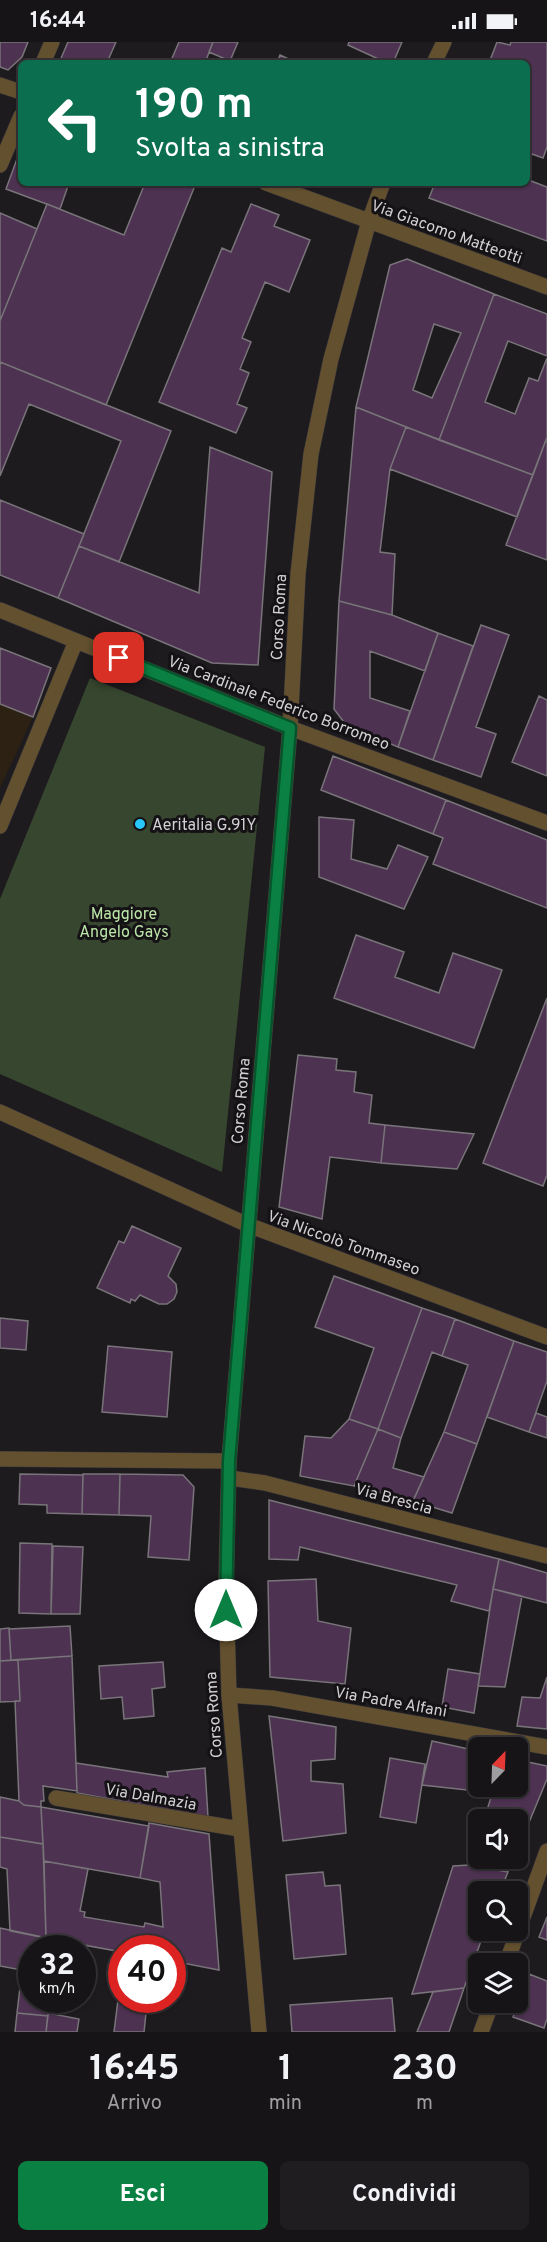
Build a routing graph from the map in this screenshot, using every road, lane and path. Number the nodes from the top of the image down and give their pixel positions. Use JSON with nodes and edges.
{"nodes":[{"id":1,"x":52,"y":42,"type":"edge"},
{"id":2,"x":444,"y":42,"type":"edge"},
{"id":3,"x":44,"y":60,"type":"edge"},
{"id":4,"x":435,"y":60,"type":"edge"},
{"id":5,"x":0,"y":85,"type":"edge"},
{"id":6,"x":18,"y":91,"type":"edge"},
{"id":7,"x":18,"y":123,"type":"edge"},
{"id":8,"x":0,"y":165,"type":"edge"},
{"id":9,"x":274,"y":186,"type":"edge"},
{"id":10,"x":382,"y":186,"type":"edge"},
{"id":11,"x":369,"y":221,"type":"junction"},
{"id":12,"x":547,"y":287,"type":"edge"},
{"id":13,"x":0,"y":610,"type":"edge"},
{"id":14,"x":76,"y":641,"type":"junction"},
{"id":15,"x":290,"y":728,"type":"junction"},
{"id":16,"x":547,"y":823,"type":"edge"},
{"id":17,"x":0,"y":826,"type":"edge"},
{"id":18,"x":0,"y":1112,"type":"edge"},
{"id":19,"x":248,"y":1225,"type":"junction"},
{"id":20,"x":547,"y":1337,"type":"edge"},
{"id":21,"x":0,"y":1459,"type":"edge"},
{"id":22,"x":229,"y":1461,"type":"junction"},
{"id":23,"x":230,"y":1478,"type":"junction"},
{"id":24,"x":547,"y":1556,"type":"edge"},
{"id":25,"x":229,"y":1695,"type":"junction"},
{"id":26,"x":547,"y":1748,"type":"edge"},
{"id":27,"x":56,"y":1798,"type":"dead end"},
{"id":28,"x":240,"y":1829,"type":"junction"},
{"id":29,"x":547,"y":1851,"type":"edge"},
{"id":30,"x":510,"y":1953,"type":"edge"},
{"id":31,"x":488,"y":2013,"type":"edge"},
{"id":32,"x":259,"y":2032,"type":"edge"},
{"id":33,"x":481,"y":2032,"type":"edge"}],
"edges":[{"from":1,"to":3,"type":"street"},
{"from":2,"to":4,"type":"street"},
{"from":5,"to":6,"type":"street"},
{"from":7,"to":8,"type":"street"},
{"from":9,"to":11,"type":"street","name":"Via Giacomo Matteotti"},
{"from":10,"to":11,"type":"street","name":"Corso Roma"},
{"from":11,"to":12,"type":"street","name":"Via Giacomo Matteotti"},
{"from":11,"to":15,"type":"street","name":"Corso Roma"},
{"from":13,"to":14,"type":"street","name":"Via Cardinale Federico Borromeo"},
{"from":14,"to":15,"type":"street","name":"Via Cardinale Federico Borromeo"},
{"from":14,"to":17,"type":"street"},
{"from":15,"to":16,"type":"street","name":"Via Cardinale Federico Borromeo"},
{"from":15,"to":19,"type":"street","name":"Corso Roma"},
{"from":18,"to":19,"type":"street","name":"Via Niccolò Tommaseo"},
{"from":19,"to":20,"type":"street","name":"Via Niccolò Tommaseo"},
{"from":19,"to":22,"type":"street","name":"Corso Roma"},
{"from":21,"to":22,"type":"street"},
{"from":22,"to":23,"type":"street","name":"Corso Roma"},
{"from":23,"to":24,"type":"street","name":"Via Brescia"},
{"from":23,"to":25,"type":"street","name":"Corso Roma"},
{"from":25,"to":26,"type":"street","name":"Via Padre Alfani"},
{"from":25,"to":28,"type":"street","name":"Corso Roma"},
{"from":27,"to":28,"type":"street","name":"Via Dalmazia"},
{"from":28,"to":32,"type":"street","name":"Corso Roma"},
{"from":29,"to":30,"type":"street"},
{"from":31,"to":33,"type":"street"}]}
